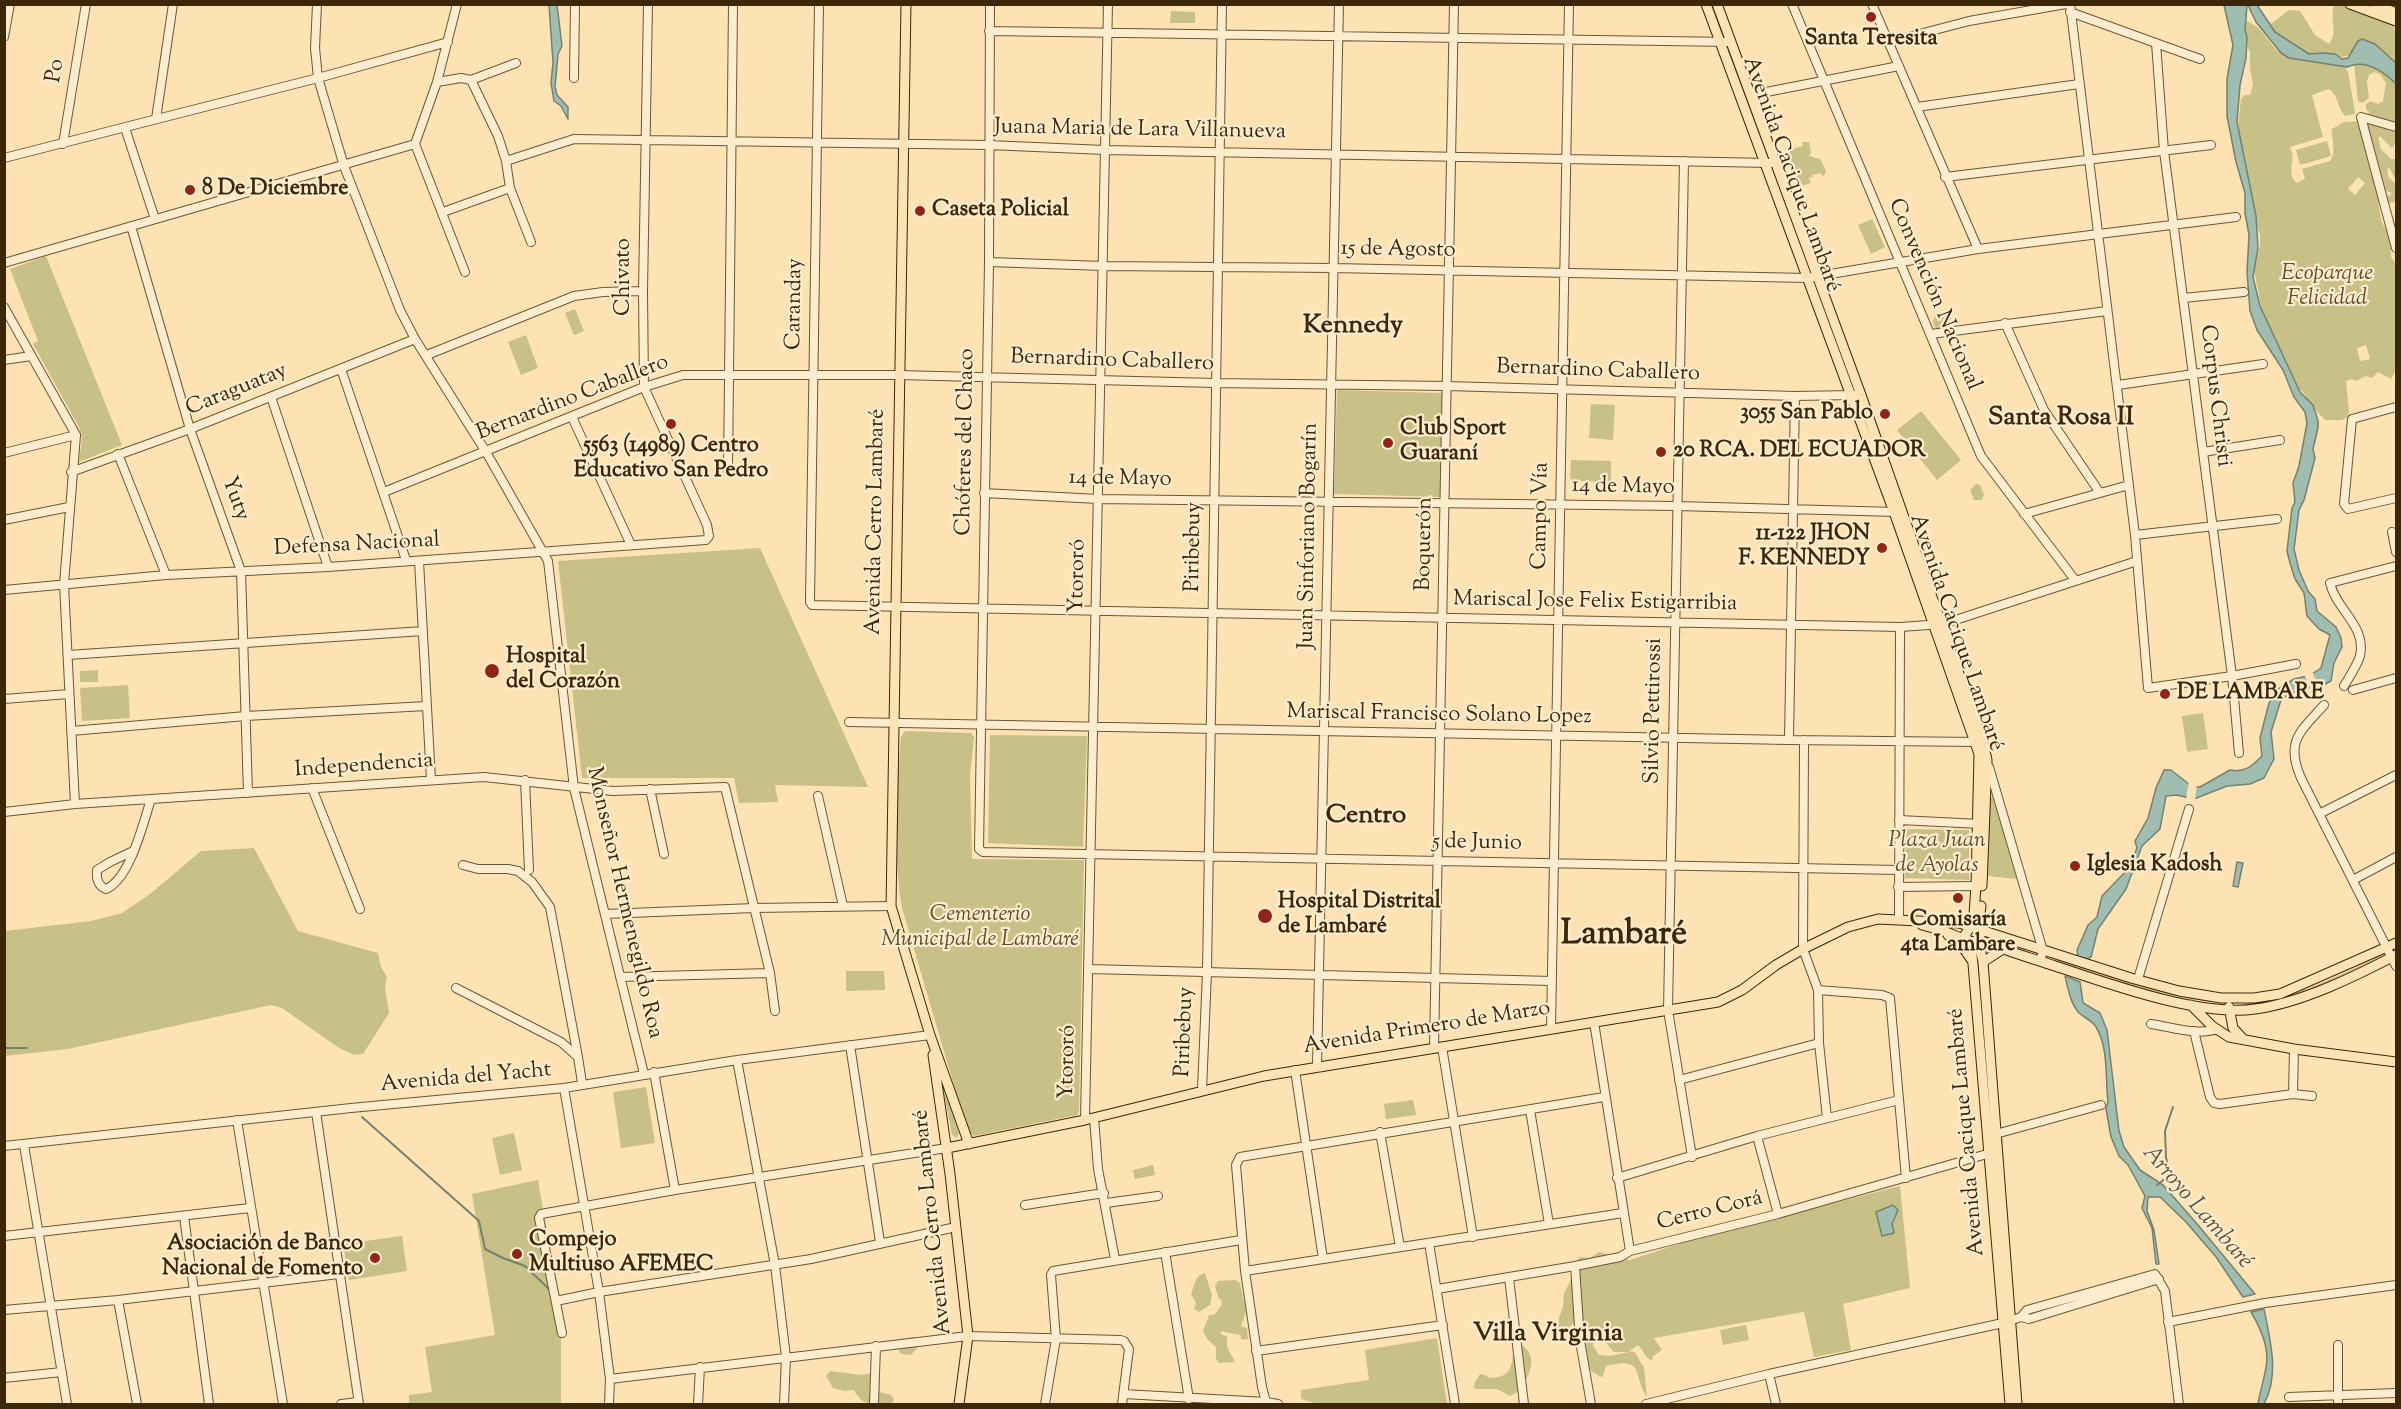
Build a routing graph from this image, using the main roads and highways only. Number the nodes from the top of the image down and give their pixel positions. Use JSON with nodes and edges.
{"nodes":[{"id":1,"x":906,"y":4,"type":"edge"},
{"id":2,"x":1706,"y":4,"type":"edge"},
{"id":3,"x":1717,"y":4,"type":"edge"},
{"id":4,"x":2350,"y":4,"type":"edge"},
{"id":5,"x":2381,"y":8,"type":"edge"},
{"id":6,"x":2397,"y":13,"type":"edge"},
{"id":7,"x":2397,"y":21,"type":"edge"},
{"id":8,"x":1898,"y":512,"type":"junction"},
{"id":9,"x":1979,"y":742,"type":"junction"},
{"id":10,"x":1982,"y":824,"type":"junction"},
{"id":11,"x":1899,"y":920,"type":"junction"},
{"id":12,"x":1974,"y":928,"type":"junction"},
{"id":13,"x":1941,"y":930,"type":"junction"},
{"id":14,"x":1973,"y":940,"type":"junction"},
{"id":15,"x":2392,"y":945,"type":"edge"},
{"id":16,"x":1999,"y":947,"type":"junction"},
{"id":17,"x":2395,"y":959,"type":"edge"},
{"id":18,"x":1978,"y":963,"type":"junction"},
{"id":19,"x":2221,"y":998,"type":"junction"},
{"id":20,"x":2191,"y":1005,"type":"junction"},
{"id":21,"x":2231,"y":1020,"type":"junction"},
{"id":22,"x":2219,"y":1030,"type":"junction"},
{"id":23,"x":930,"y":1035,"type":"junction"},
{"id":24,"x":2246,"y":1040,"type":"junction"},
{"id":25,"x":2397,"y":1062,"type":"edge"},
{"id":26,"x":969,"y":1144,"type":"junction"},
{"id":27,"x":947,"y":1148,"type":"junction"},
{"id":28,"x":2006,"y":1322,"type":"junction"},
{"id":29,"x":959,"y":1404,"type":"edge"},
{"id":30,"x":2010,"y":1404,"type":"edge"},
{"id":31,"x":2017,"y":1404,"type":"edge"}],
"edges":[{"from":1,"to":23,"type":"main road","name":"Avenida Cerro Lambaré"},
{"from":2,"to":8,"type":"main road","name":"Avenida Cacique Lambaré"},
{"from":3,"to":8,"type":"main road","name":"Avenida Cacique Lambaré"},
{"from":4,"to":5,"type":"main road"},
{"from":5,"to":6,"type":"main road"},
{"from":5,"to":7,"type":"main road"},
{"from":8,"to":9,"type":"main road","name":"Avenida Cacique Lambaré"},
{"from":9,"to":10,"type":"main road","name":"Avenida Cacique Lambaré"},
{"from":9,"to":10,"type":"main road","name":"Avenida Cacique Lambaré"},
{"from":10,"to":12,"type":"main road","name":"Avenida Cacique Lambaré"},
{"from":10,"to":12,"type":"main road","name":"Avenida Cacique Lambaré"},
{"from":11,"to":12,"type":"main road","name":"Avenida Primero de Marzo"},
{"from":11,"to":13,"type":"main road","name":"Avenida Primero de Marzo"},
{"from":11,"to":26,"type":"main road","name":"Avenida Primero de Marzo"},
{"from":12,"to":14,"type":"main road","name":"Avenida Cacique Lambaré"},
{"from":12,"to":19,"type":"main road","name":"Avenida Primero de Marzo"},
{"from":13,"to":14,"type":"main road","name":"Avenida Primero de Marzo"},
{"from":13,"to":18,"type":"main road"},
{"from":14,"to":16,"type":"main road","name":"Avenida Primero de Marzo"},
{"from":14,"to":18,"type":"main road","name":"Avenida Cacique Lambaré"},
{"from":15,"to":19,"type":"main road","name":"Avenida Primero de Marzo"},
{"from":16,"to":18,"type":"main road"},
{"from":16,"to":20,"type":"main road","name":"Avenida Primero de Marzo"},
{"from":17,"to":21,"type":"main road"},
{"from":18,"to":28,"type":"main road","name":"Avenida Cacique Lambaré"},
{"from":19,"to":21,"type":"main road"},
{"from":20,"to":21,"type":"main road","name":"Avenida Primero de Marzo"},
{"from":20,"to":22,"type":"main road"},
{"from":21,"to":22,"type":"main road"},
{"from":21,"to":24,"type":"main road"},
{"from":22,"to":24,"type":"main road"},
{"from":23,"to":26,"type":"main road","name":"Avenida Cerro Lambaré"},
{"from":23,"to":27,"type":"main road","name":"Avenida Cerro Lambaré"},
{"from":24,"to":25,"type":"main road"},
{"from":26,"to":27,"type":"main road","name":"Avenida Primero de Marzo"},
{"from":27,"to":29,"type":"main road","name":"Avenida Cerro Lambaré"},
{"from":28,"to":30,"type":"main road","name":"Avenida Cacique Lambaré"},
{"from":28,"to":31,"type":"main road","name":"Avenida Cacique Lambaré"}]}
